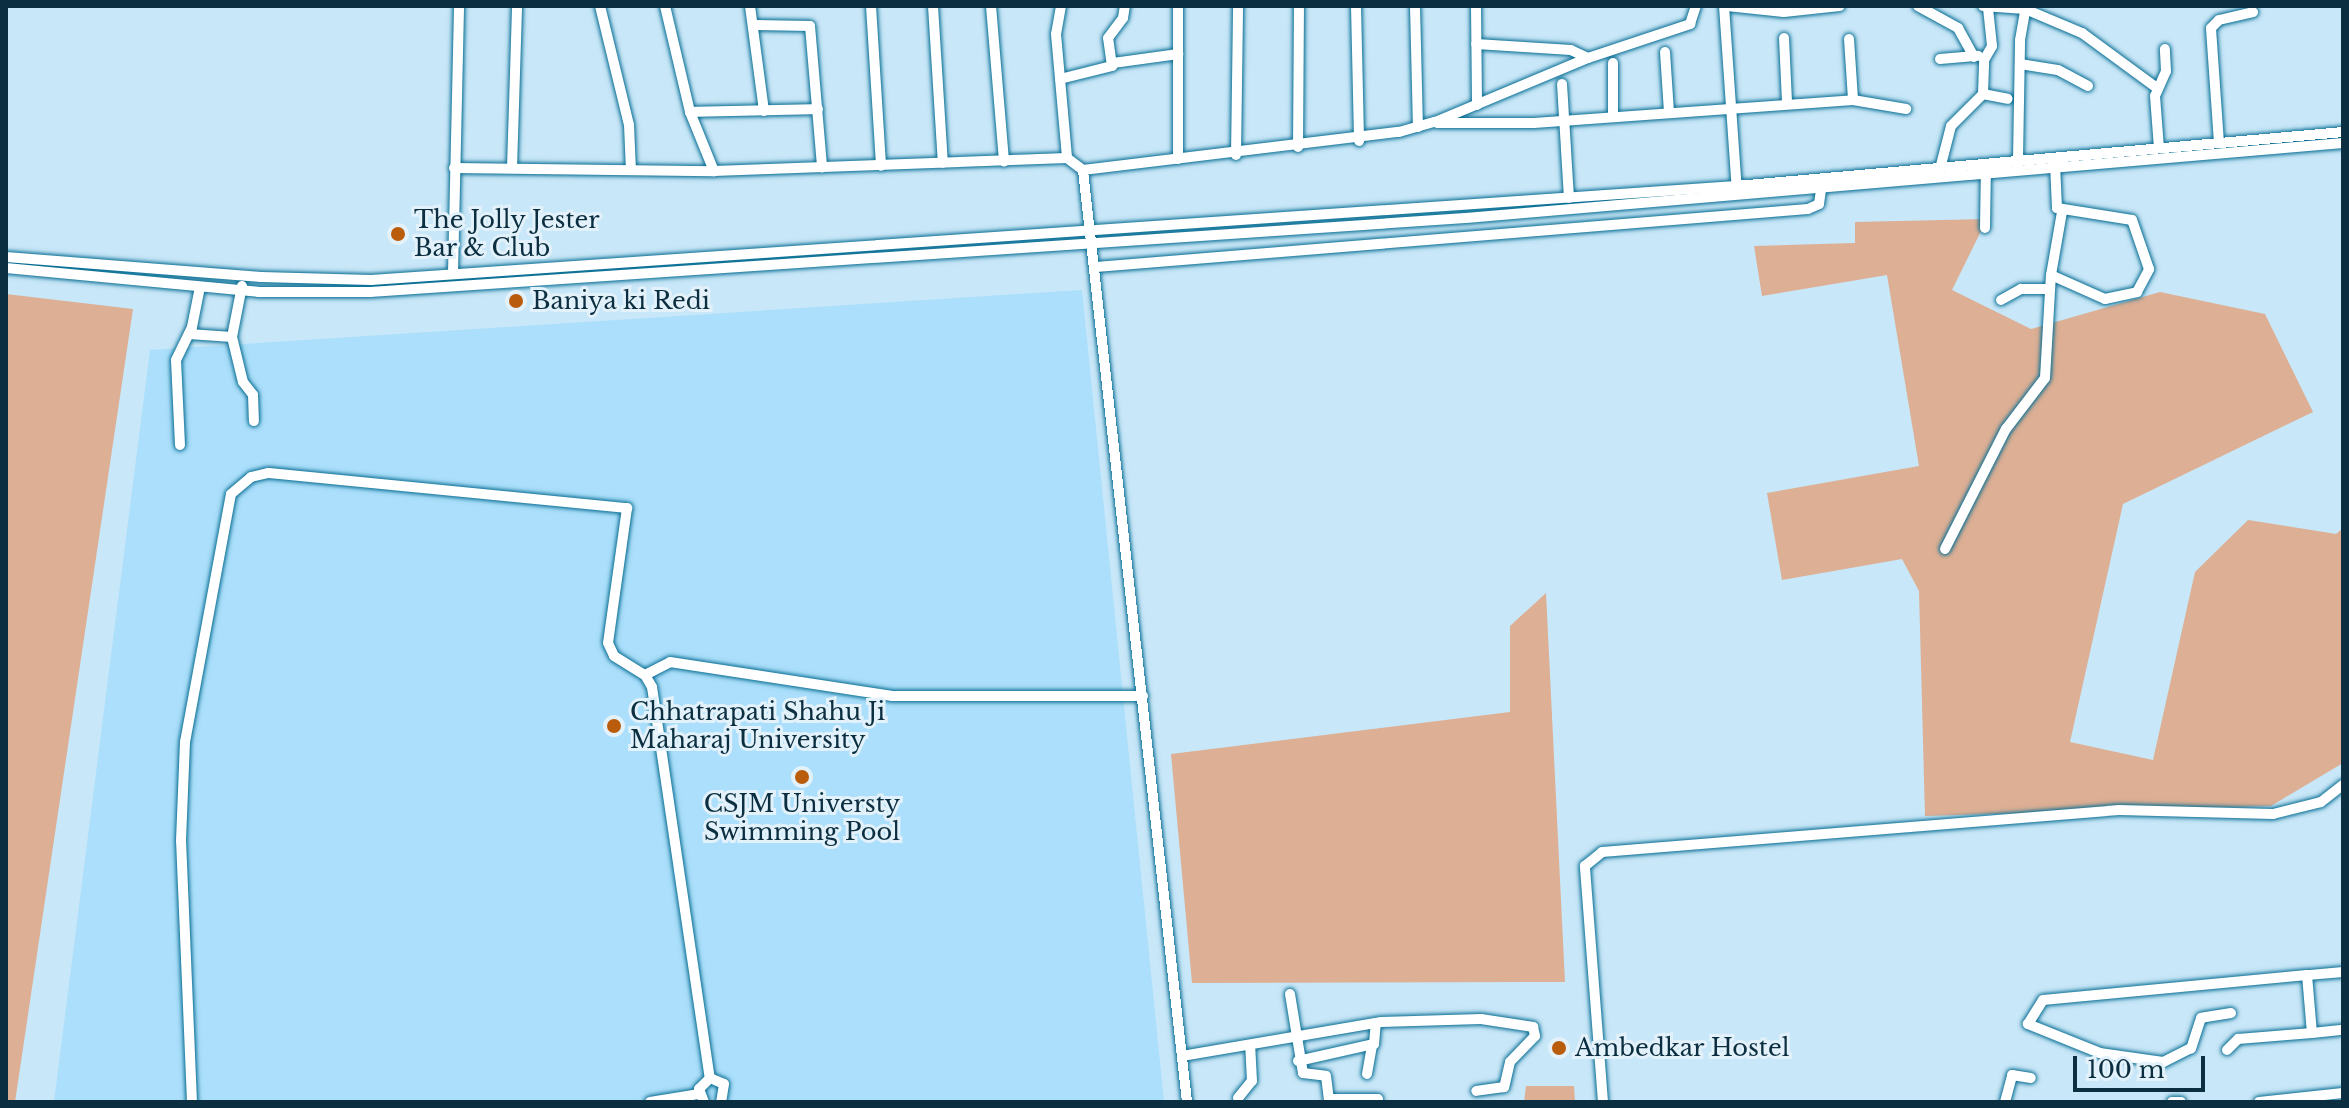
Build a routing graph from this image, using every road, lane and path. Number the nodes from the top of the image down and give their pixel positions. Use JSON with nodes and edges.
{"nodes":[{"id":1,"x":459,"y":6,"type":"edge"},
{"id":2,"x":517,"y":6,"type":"edge"},
{"id":3,"x":600,"y":6,"type":"edge"},
{"id":4,"x":665,"y":6,"type":"edge"},
{"id":5,"x":750,"y":6,"type":"edge"},
{"id":6,"x":871,"y":6,"type":"edge"},
{"id":7,"x":933,"y":6,"type":"edge"},
{"id":8,"x":991,"y":6,"type":"edge"},
{"id":9,"x":1061,"y":6,"type":"edge"},
{"id":10,"x":1125,"y":6,"type":"edge"},
{"id":11,"x":1178,"y":6,"type":"edge"},
{"id":12,"x":1238,"y":6,"type":"edge"},
{"id":13,"x":1299,"y":6,"type":"edge"},
{"id":14,"x":1356,"y":6,"type":"edge"},
{"id":15,"x":1415,"y":6,"type":"edge"},
{"id":16,"x":1476,"y":6,"type":"edge"},
{"id":17,"x":1696,"y":6,"type":"edge"},
{"id":18,"x":1725,"y":6,"type":"edge"},
{"id":19,"x":1840,"y":6,"type":"edge"},
{"id":20,"x":1918,"y":6,"type":"edge"},
{"id":21,"x":1990,"y":7,"type":"edge"},
{"id":22,"x":2025,"y":7,"type":"edge"},
{"id":23,"x":1784,"y":9,"type":"edge"},
{"id":24,"x":2253,"y":12,"type":"dead end"},
{"id":25,"x":756,"y":25,"type":"junction"},
{"id":26,"x":1784,"y":38,"type":"dead end"},
{"id":27,"x":1849,"y":39,"type":"dead end"},
{"id":28,"x":1476,"y":44,"type":"junction"},
{"id":29,"x":2165,"y":49,"type":"dead end"},
{"id":30,"x":1665,"y":52,"type":"dead end"},
{"id":31,"x":1178,"y":54,"type":"junction"},
{"id":32,"x":1986,"y":55,"type":"junction"},
{"id":33,"x":1974,"y":57,"type":"junction"},
{"id":34,"x":1588,"y":58,"type":"junction"},
{"id":35,"x":1940,"y":59,"type":"dead end"},
{"id":36,"x":1113,"y":63,"type":"junction"},
{"id":37,"x":1613,"y":63,"type":"dead end"},
{"id":38,"x":2020,"y":74,"type":"junction"},
{"id":39,"x":1060,"y":79,"type":"junction"},
{"id":40,"x":1562,"y":84,"type":"dead end"},
{"id":41,"x":2088,"y":86,"type":"dead end"},
{"id":42,"x":2157,"y":88,"type":"junction"},
{"id":43,"x":1983,"y":94,"type":"junction"},
{"id":44,"x":2008,"y":99,"type":"dead end"},
{"id":45,"x":1853,"y":100,"type":"junction"},
{"id":46,"x":1787,"y":102,"type":"junction"},
{"id":47,"x":1477,"y":105,"type":"junction"},
{"id":48,"x":1727,"y":108,"type":"junction"},
{"id":49,"x":818,"y":109,"type":"junction"},
{"id":50,"x":1906,"y":109,"type":"dead end"},
{"id":51,"x":764,"y":111,"type":"junction"},
{"id":52,"x":690,"y":112,"type":"junction"},
{"id":53,"x":1669,"y":112,"type":"junction"},
{"id":54,"x":1613,"y":114,"type":"junction"},
{"id":55,"x":1564,"y":120,"type":"junction"},
{"id":56,"x":1435,"y":122,"type":"junction"},
{"id":57,"x":1418,"y":127,"type":"junction"},
{"id":58,"x":2343,"y":132,"type":"edge"},
{"id":59,"x":2315,"y":140,"type":"junction"},
{"id":60,"x":1359,"y":141,"type":"junction"},
{"id":61,"x":2219,"y":143,"type":"junction"},
{"id":62,"x":2343,"y":143,"type":"edge"},
{"id":63,"x":1298,"y":147,"type":"junction"},
{"id":64,"x":2166,"y":151,"type":"junction"},
{"id":65,"x":1236,"y":155,"type":"junction"},
{"id":66,"x":1067,"y":158,"type":"junction"},
{"id":67,"x":1178,"y":159,"type":"junction"},
{"id":68,"x":2018,"y":159,"type":"junction"},
{"id":69,"x":1004,"y":161,"type":"junction"},
{"id":70,"x":2055,"y":161,"type":"junction"},
{"id":71,"x":943,"y":163,"type":"junction"},
{"id":72,"x":1941,"y":165,"type":"junction"},
{"id":73,"x":881,"y":166,"type":"junction"},
{"id":74,"x":1986,"y":166,"type":"junction"},
{"id":75,"x":822,"y":167,"type":"junction"},
{"id":76,"x":454,"y":168,"type":"junction"},
{"id":77,"x":512,"y":168,"type":"junction"},
{"id":78,"x":631,"y":170,"type":"junction"},
{"id":79,"x":1083,"y":170,"type":"junction"},
{"id":80,"x":714,"y":171,"type":"junction"},
{"id":81,"x":1695,"y":189,"type":"junction"},
{"id":82,"x":1737,"y":192,"type":"junction"},
{"id":83,"x":1569,"y":198,"type":"junction"},
{"id":84,"x":1820,"y":198,"type":"junction"},
{"id":85,"x":1695,"y":201,"type":"junction"},
{"id":86,"x":1465,"y":205,"type":"junction"},
{"id":87,"x":2062,"y":212,"type":"junction"},
{"id":88,"x":1466,"y":225,"type":"junction"},
{"id":89,"x":1985,"y":228,"type":"dead end"},
{"id":90,"x":1092,"y":230,"type":"junction"},
{"id":91,"x":1093,"y":244,"type":"junction"},
{"id":92,"x":6,"y":257,"type":"edge"},
{"id":93,"x":1096,"y":267,"type":"junction"},
{"id":94,"x":6,"y":268,"type":"edge"},
{"id":95,"x":453,"y":273,"type":"junction"},
{"id":96,"x":2051,"y":275,"type":"junction"},
{"id":97,"x":244,"y":276,"type":"junction"},
{"id":98,"x":371,"y":280,"type":"junction"},
{"id":99,"x":200,"y":287,"type":"junction"},
{"id":100,"x":2049,"y":289,"type":"junction"},
{"id":101,"x":241,"y":291,"type":"junction"},
{"id":102,"x":370,"y":292,"type":"junction"},
{"id":103,"x":2001,"y":300,"type":"dead end"},
{"id":104,"x":189,"y":334,"type":"junction"},
{"id":105,"x":232,"y":337,"type":"junction"},
{"id":106,"x":254,"y":421,"type":"dead end"},
{"id":107,"x":180,"y":445,"type":"dead end"},
{"id":108,"x":1945,"y":549,"type":"dead end"},
{"id":109,"x":645,"y":675,"type":"junction"},
{"id":110,"x":1143,"y":696,"type":"junction"},
{"id":111,"x":2343,"y":785,"type":"edge"},
{"id":112,"x":2343,"y":972,"type":"edge"},
{"id":113,"x":2307,"y":975,"type":"junction"},
{"id":114,"x":1290,"y":994,"type":"dead end"},
{"id":115,"x":2231,"y":1013,"type":"dead end"},
{"id":116,"x":1376,"y":1023,"type":"junction"},
{"id":117,"x":2343,"y":1030,"type":"edge"},
{"id":118,"x":2312,"y":1033,"type":"junction"},
{"id":119,"x":1296,"y":1036,"type":"junction"},
{"id":120,"x":1250,"y":1045,"type":"junction"},
{"id":121,"x":1372,"y":1045,"type":"junction"},
{"id":122,"x":2227,"y":1050,"type":"dead end"},
{"id":123,"x":1182,"y":1056,"type":"junction"},
{"id":124,"x":1298,"y":1061,"type":"junction"},
{"id":125,"x":1367,"y":1074,"type":"dead end"},
{"id":126,"x":710,"y":1078,"type":"junction"},
{"id":127,"x":2031,"y":1078,"type":"dead end"},
{"id":128,"x":1476,"y":1091,"type":"dead end"},
{"id":129,"x":2343,"y":1093,"type":"edge"},
{"id":130,"x":702,"y":1098,"type":"edge"},
{"id":131,"x":1238,"y":1098,"type":"dead end"},
{"id":132,"x":2330,"y":1098,"type":"edge"},
{"id":133,"x":1378,"y":1099,"type":"dead end"},
{"id":134,"x":192,"y":1102,"type":"edge"},
{"id":135,"x":650,"y":1102,"type":"edge"},
{"id":136,"x":721,"y":1102,"type":"edge"},
{"id":137,"x":1187,"y":1102,"type":"edge"},
{"id":138,"x":1603,"y":1102,"type":"edge"},
{"id":139,"x":2005,"y":1102,"type":"edge"},
{"id":140,"x":2172,"y":1102,"type":"edge"},
{"id":141,"x":2181,"y":1102,"type":"edge"},
{"id":142,"x":2259,"y":1102,"type":"edge"}],
"edges":[{"from":1,"to":76,"type":"street"},
{"from":2,"to":77,"type":"street"},
{"from":3,"to":78,"type":"street"},
{"from":4,"to":52,"type":"street"},
{"from":5,"to":25,"type":"street"},
{"from":6,"to":73,"type":"street"},
{"from":7,"to":71,"type":"street"},
{"from":8,"to":69,"type":"street"},
{"from":9,"to":39,"type":"street"},
{"from":10,"to":36,"type":"street"},
{"from":11,"to":31,"type":"street"},
{"from":12,"to":65,"type":"street"},
{"from":13,"to":63,"type":"street"},
{"from":14,"to":60,"type":"street"},
{"from":15,"to":57,"type":"street"},
{"from":16,"to":28,"type":"street"},
{"from":17,"to":34,"type":"street"},
{"from":18,"to":23,"type":"street"},
{"from":18,"to":48,"type":"street"},
{"from":19,"to":23,"type":"street"},
{"from":20,"to":33,"type":"street"},
{"from":21,"to":22,"type":"street"},
{"from":21,"to":32,"type":"street"},
{"from":22,"to":38,"type":"street"},
{"from":22,"to":42,"type":"street"},
{"from":24,"to":61,"type":"street"},
{"from":25,"to":49,"type":"street"},
{"from":25,"to":51,"type":"street"},
{"from":26,"to":46,"type":"street"},
{"from":27,"to":45,"type":"street"},
{"from":28,"to":34,"type":"street"},
{"from":28,"to":47,"type":"street"},
{"from":29,"to":42,"type":"street"},
{"from":30,"to":53,"type":"street"},
{"from":31,"to":36,"type":"street"},
{"from":31,"to":67,"type":"street"},
{"from":32,"to":33,"type":"street"},
{"from":32,"to":43,"type":"street"},
{"from":33,"to":35,"type":"street"},
{"from":34,"to":47,"type":"street"},
{"from":36,"to":39,"type":"street"},
{"from":37,"to":54,"type":"street"},
{"from":38,"to":41,"type":"street"},
{"from":38,"to":68,"type":"street"},
{"from":39,"to":66,"type":"street"},
{"from":40,"to":55,"type":"street"},
{"from":42,"to":64,"type":"street"},
{"from":43,"to":44,"type":"street"},
{"from":43,"to":72,"type":"street"},
{"from":45,"to":46,"type":"street"},
{"from":45,"to":50,"type":"street"},
{"from":46,"to":48,"type":"street"},
{"from":47,"to":56,"type":"street"},
{"from":48,"to":53,"type":"street"},
{"from":48,"to":82,"type":"street"},
{"from":49,"to":51,"type":"street"},
{"from":49,"to":75,"type":"street"},
{"from":51,"to":52,"type":"street"},
{"from":52,"to":80,"type":"street"},
{"from":53,"to":54,"type":"street"},
{"from":54,"to":55,"type":"street"},
{"from":55,"to":56,"type":"street"},
{"from":55,"to":83,"type":"street"},
{"from":56,"to":57,"type":"street"},
{"from":57,"to":60,"type":"street"},
{"from":58,"to":59,"type":"street"},
{"from":59,"to":61,"type":"street"},
{"from":59,"to":62,"type":"street"},
{"from":59,"to":64,"type":"street"},
{"from":60,"to":63,"type":"street"},
{"from":61,"to":64,"type":"street"},
{"from":63,"to":65,"type":"street"},
{"from":64,"to":70,"type":"street"},
{"from":65,"to":67,"type":"street"},
{"from":66,"to":69,"type":"street"},
{"from":66,"to":79,"type":"street"},
{"from":67,"to":79,"type":"street"},
{"from":68,"to":70,"type":"street"},
{"from":68,"to":74,"type":"street"},
{"from":69,"to":71,"type":"street"},
{"from":70,"to":74,"type":"street"},
{"from":70,"to":87,"type":"street"},
{"from":71,"to":73,"type":"street"},
{"from":72,"to":74,"type":"street"},
{"from":72,"to":82,"type":"street"},
{"from":73,"to":75,"type":"street"},
{"from":74,"to":84,"type":"street"},
{"from":74,"to":89,"type":"street"},
{"from":75,"to":80,"type":"street"},
{"from":76,"to":77,"type":"street"},
{"from":76,"to":95,"type":"street"},
{"from":77,"to":78,"type":"street"},
{"from":78,"to":80,"type":"street"},
{"from":79,"to":90,"type":"street"},
{"from":81,"to":82,"type":"street"},
{"from":81,"to":83,"type":"street"},
{"from":81,"to":85,"type":"street"},
{"from":82,"to":84,"type":"street"},
{"from":82,"to":85,"type":"street"},
{"from":83,"to":86,"type":"street"},
{"from":84,"to":88,"type":"street"},
{"from":85,"to":88,"type":"street"},
{"from":86,"to":88,"type":"street"},
{"from":86,"to":90,"type":"street"},
{"from":87,"to":96,"type":"street"},
{"from":87,"to":96,"type":"street"},
{"from":88,"to":91,"type":"street"},
{"from":88,"to":93,"type":"street"},
{"from":90,"to":91,"type":"street"},
{"from":90,"to":95,"type":"street"},
{"from":91,"to":93,"type":"street"},
{"from":91,"to":102,"type":"street"},
{"from":92,"to":97,"type":"street"},
{"from":93,"to":110,"type":"street"},
{"from":94,"to":99,"type":"street"},
{"from":95,"to":98,"type":"street"},
{"from":96,"to":100,"type":"street"},
{"from":97,"to":98,"type":"street"},
{"from":97,"to":101,"type":"street"},
{"from":98,"to":102,"type":"street"},
{"from":99,"to":101,"type":"street"},
{"from":99,"to":104,"type":"street"},
{"from":100,"to":103,"type":"street"},
{"from":100,"to":108,"type":"street"},
{"from":101,"to":102,"type":"street"},
{"from":101,"to":105,"type":"street"},
{"from":104,"to":105,"type":"street"},
{"from":104,"to":107,"type":"street"},
{"from":105,"to":106,"type":"street"},
{"from":109,"to":110,"type":"street"},
{"from":109,"to":126,"type":"street"},
{"from":109,"to":134,"type":"street"},
{"from":110,"to":123,"type":"street"},
{"from":111,"to":138,"type":"street"},
{"from":112,"to":113,"type":"street"},
{"from":113,"to":115,"type":"street"},
{"from":113,"to":118,"type":"street"},
{"from":114,"to":119,"type":"street"},
{"from":116,"to":119,"type":"street"},
{"from":116,"to":121,"type":"street"},
{"from":116,"to":128,"type":"street"},
{"from":117,"to":118,"type":"street"},
{"from":118,"to":122,"type":"street"},
{"from":119,"to":120,"type":"street"},
{"from":119,"to":124,"type":"street"},
{"from":120,"to":123,"type":"street"},
{"from":120,"to":131,"type":"street"},
{"from":121,"to":124,"type":"street"},
{"from":121,"to":125,"type":"street"},
{"from":123,"to":137,"type":"street"},
{"from":124,"to":133,"type":"street"},
{"from":126,"to":130,"type":"street"},
{"from":126,"to":136,"type":"street"},
{"from":127,"to":139,"type":"street"},
{"from":129,"to":132,"type":"street"},
{"from":130,"to":135,"type":"street"},
{"from":132,"to":142,"type":"street"},
{"from":140,"to":141,"type":"street"}]}
